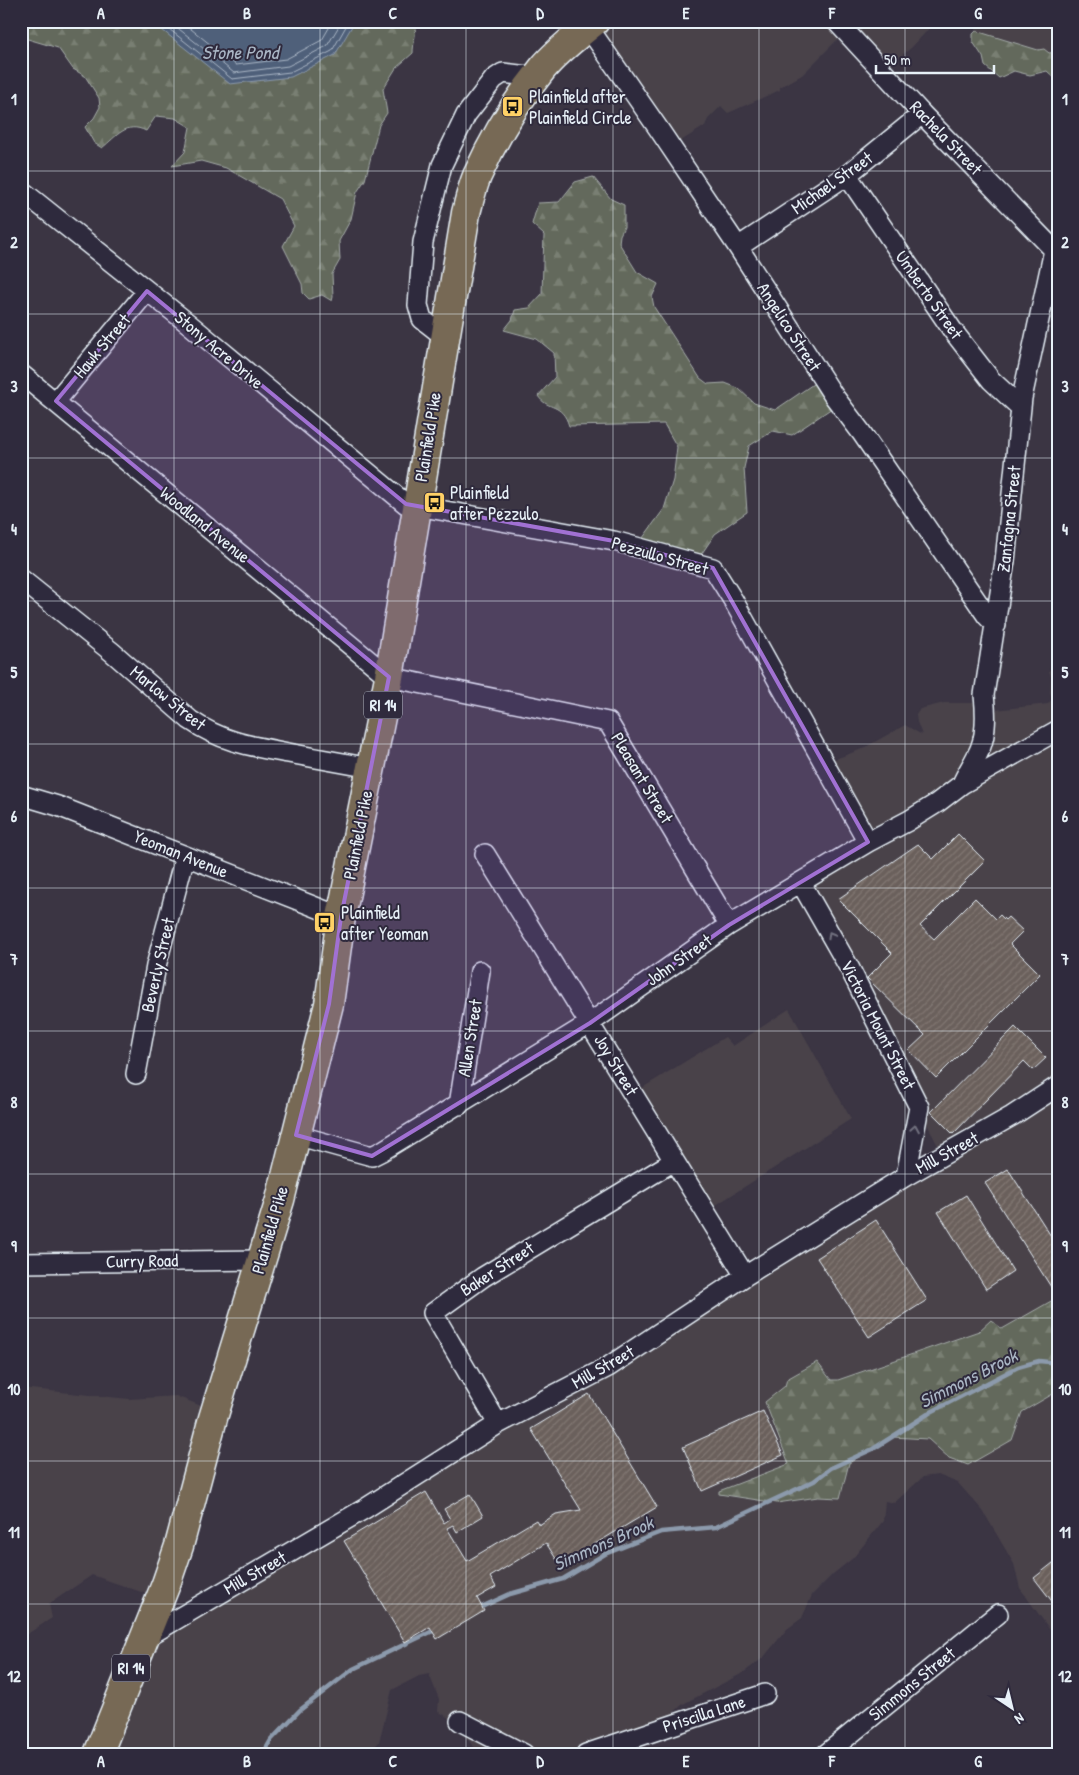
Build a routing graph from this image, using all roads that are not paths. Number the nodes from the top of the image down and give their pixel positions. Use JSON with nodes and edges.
{"nodes":[{"id":1,"x":836,"y":21,"type":"edge"},
{"id":2,"x":591,"y":24,"type":"edge"},
{"id":3,"x":536,"y":78,"type":"junction"},
{"id":4,"x":922,"y":114,"type":"junction"},
{"id":5,"x":847,"y":174,"type":"junction"},
{"id":6,"x":21,"y":190,"type":"edge"},
{"id":7,"x":738,"y":247,"type":"junction"},
{"id":8,"x":1056,"y":252,"type":"edge"},
{"id":9,"x":147,"y":291,"type":"junction"},
{"id":10,"x":445,"y":337,"type":"junction"},
{"id":11,"x":21,"y":374,"type":"edge"},
{"id":12,"x":56,"y":401,"type":"junction"},
{"id":13,"x":1021,"y":408,"type":"junction"},
{"id":14,"x":417,"y":506,"type":"junction"},
{"id":15,"x":21,"y":579,"type":"edge"},
{"id":16,"x":996,"y":625,"type":"junction"},
{"id":17,"x":389,"y":677,"type":"junction"},
{"id":18,"x":1058,"y":730,"type":"edge"},
{"id":19,"x":371,"y":768,"type":"junction"},
{"id":20,"x":962,"y":784,"type":"junction"},
{"id":21,"x":21,"y":795,"type":"edge"},
{"id":22,"x":868,"y":842,"type":"junction"},
{"id":23,"x":485,"y":854,"type":"dead end"},
{"id":24,"x":185,"y":856,"type":"junction"},
{"id":25,"x":801,"y":883,"type":"junction"},
{"id":26,"x":341,"y":917,"type":"junction"},
{"id":27,"x":729,"y":925,"type":"junction"},
{"id":28,"x":480,"y":971,"type":"dead end"},
{"id":29,"x":590,"y":1023,"type":"junction"},
{"id":30,"x":136,"y":1074,"type":"dead end"},
{"id":31,"x":1058,"y":1086,"type":"edge"},
{"id":32,"x":459,"y":1105,"type":"junction"},
{"id":33,"x":296,"y":1135,"type":"junction"},
{"id":34,"x":674,"y":1161,"type":"junction"},
{"id":35,"x":906,"y":1176,"type":"junction"},
{"id":36,"x":262,"y":1260,"type":"junction"},
{"id":37,"x":21,"y":1263,"type":"edge"},
{"id":38,"x":745,"y":1276,"type":"junction"},
{"id":39,"x":498,"y":1424,"type":"junction"},
{"id":40,"x":998,"y":1614,"type":"dead end"},
{"id":41,"x":143,"y":1639,"type":"junction"},
{"id":42,"x":764,"y":1694,"type":"dead end"},
{"id":43,"x":460,"y":1721,"type":"dead end"},
{"id":44,"x":98,"y":1754,"type":"edge"},
{"id":45,"x":524,"y":1754,"type":"edge"},
{"id":46,"x":586,"y":1754,"type":"edge"},
{"id":47,"x":826,"y":1754,"type":"edge"}],
"edges":[{"from":1,"to":4,"type":"street","name":"Rachela Street"},
{"from":2,"to":3,"type":"main road","name":"Plainfield Pike","number":"RI 14"},
{"from":2,"to":7,"type":"street","name":"Angelico Street"},
{"from":3,"to":10,"type":"main road","name":"Plainfield Pike","number":"RI 14"},
{"from":3,"to":10,"type":"street"},
{"from":4,"to":5,"type":"street","name":"Michael Street"},
{"from":4,"to":8,"type":"street","name":"Rachela Street"},
{"from":5,"to":7,"type":"street","name":"Michael Street"},
{"from":5,"to":13,"type":"street","name":"Umberto Street"},
{"from":6,"to":9,"type":"street","name":"Stony Acre Drive"},
{"from":7,"to":16,"type":"street","name":"Angelico Street"},
{"from":8,"to":13,"type":"street","name":"Zanfagna Street"},
{"from":9,"to":12,"type":"street","name":"Hawk Street"},
{"from":9,"to":14,"type":"street","name":"Stony Acre Drive"},
{"from":10,"to":14,"type":"main road","name":"Plainfield Pike","number":"RI 14"},
{"from":11,"to":12,"type":"street","name":"Woodland Avenue"},
{"from":12,"to":17,"type":"street","name":"Woodland Avenue"},
{"from":13,"to":16,"type":"street","name":"Zanfagna Street"},
{"from":14,"to":17,"type":"main road","name":"Plainfield Pike","number":"RI 14"},
{"from":14,"to":22,"type":"street","name":"Pezzullo Street"},
{"from":15,"to":19,"type":"street","name":"Marlow Street"},
{"from":16,"to":20,"type":"street","name":"Zanfagna Street"},
{"from":17,"to":19,"type":"main road","name":"Plainfield Pike","number":"RI 14"},
{"from":17,"to":27,"type":"street","name":"Pleasant Street"},
{"from":18,"to":20,"type":"street","name":"John Street"},
{"from":19,"to":26,"type":"main road","name":"Plainfield Pike","number":"RI 14"},
{"from":20,"to":22,"type":"street","name":"John Street"},
{"from":21,"to":24,"type":"street","name":"Yeoman Avenue"},
{"from":22,"to":25,"type":"street","name":"John Street"},
{"from":23,"to":29,"type":"street","name":"Joy Street"},
{"from":24,"to":26,"type":"street","name":"Yeoman Avenue"},
{"from":24,"to":30,"type":"street","name":"Beverly Street"},
{"from":25,"to":27,"type":"street","name":"John Street"},
{"from":35,"to":25,"type":"street","name":"Victoria Mount Street","one_way":true},
{"from":26,"to":33,"type":"main road","name":"Plainfield Pike","number":"RI 14"},
{"from":27,"to":29,"type":"street","name":"John Street"},
{"from":28,"to":32,"type":"street","name":"Allen Street"},
{"from":29,"to":32,"type":"street","name":"John Street"},
{"from":29,"to":34,"type":"street","name":"Joy Street"},
{"from":31,"to":35,"type":"street","name":"Mill Street"},
{"from":32,"to":33,"type":"street","name":"John Street"},
{"from":33,"to":36,"type":"main road","name":"Plainfield Pike","number":"RI 14"},
{"from":34,"to":38,"type":"street","name":"Joy Street"},
{"from":34,"to":39,"type":"street","name":"Baker Street"},
{"from":35,"to":38,"type":"street","name":"Mill Street"},
{"from":36,"to":37,"type":"street","name":"Curry Road"},
{"from":36,"to":41,"type":"main road","name":"Plainfield Pike","number":"RI 14"},
{"from":38,"to":39,"type":"street","name":"Mill Street"},
{"from":39,"to":41,"type":"street","name":"Mill Street"},
{"from":40,"to":47,"type":"street","name":"Simmons Street"},
{"from":41,"to":44,"type":"main road","name":"Plainfield Pike","number":"RI 14"},
{"from":42,"to":46,"type":"street","name":"Priscilla Lane"},
{"from":43,"to":45,"type":"street"}]}
